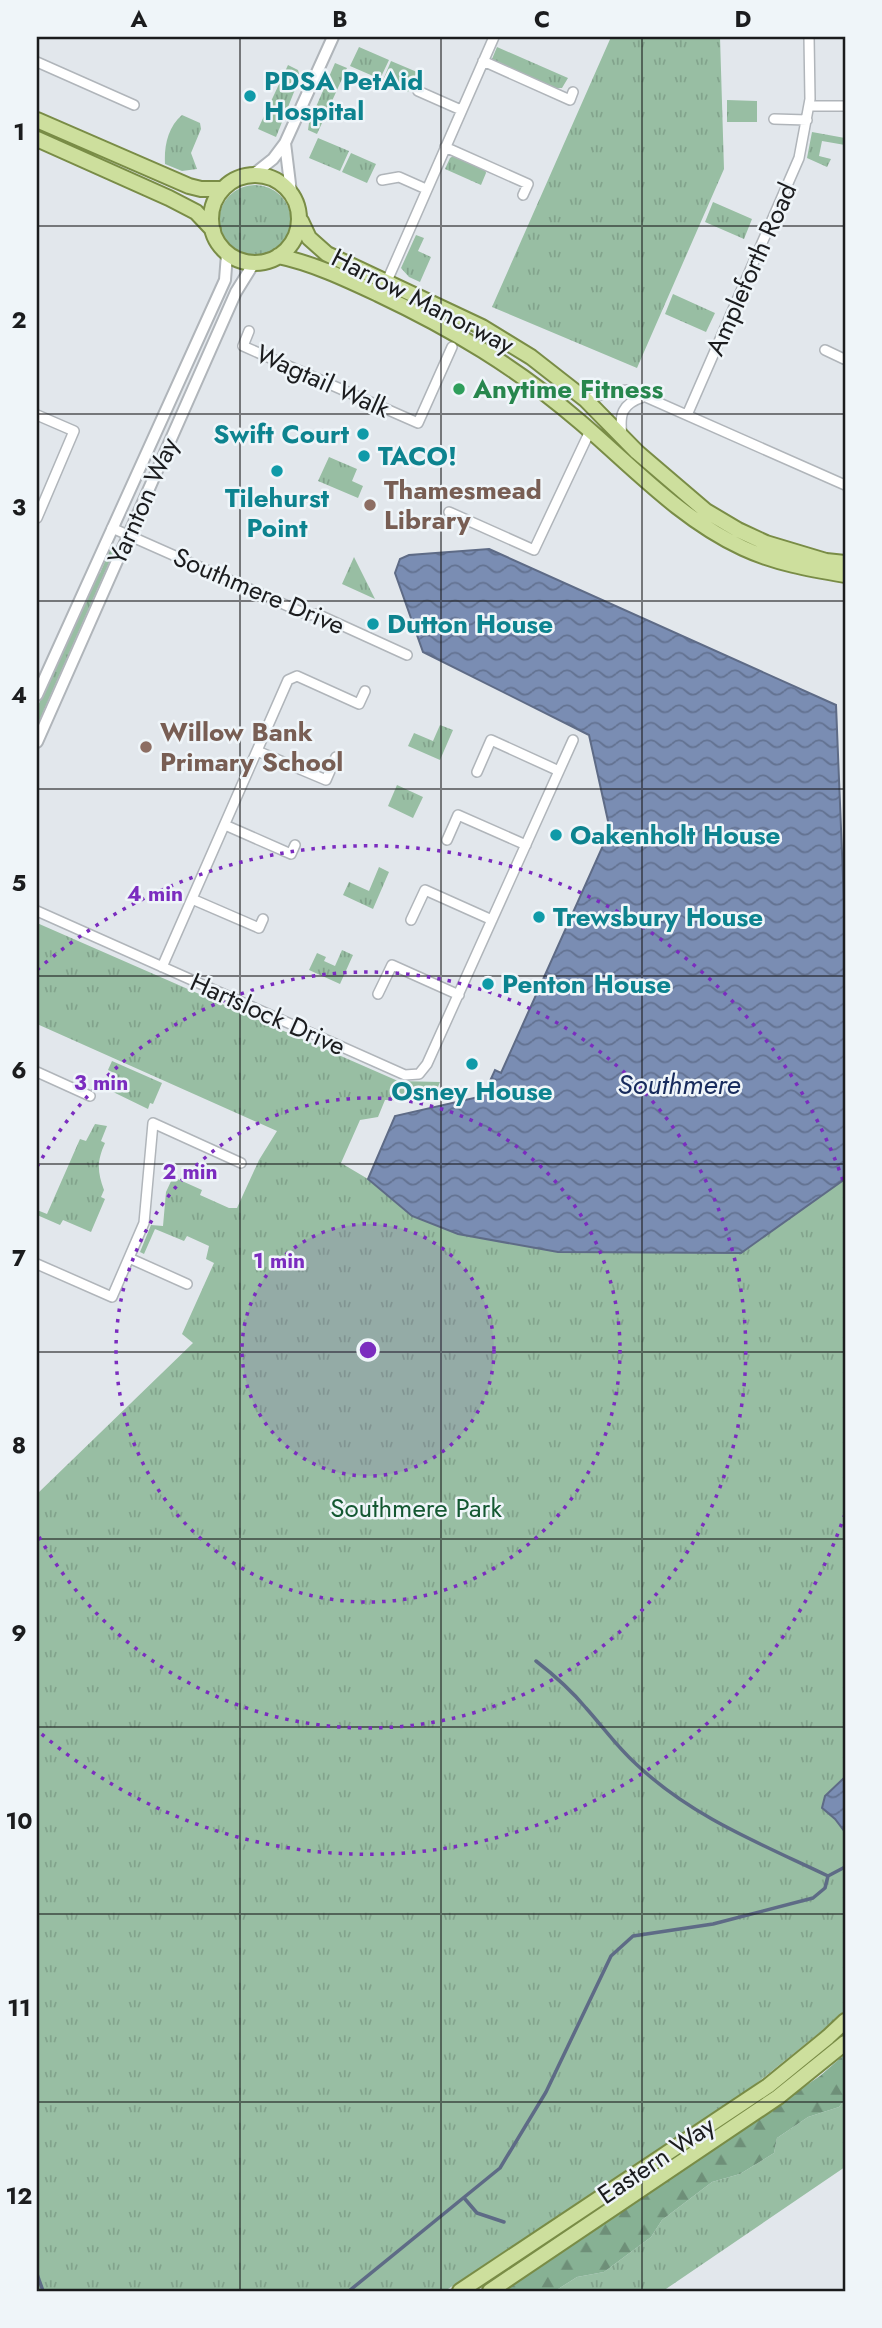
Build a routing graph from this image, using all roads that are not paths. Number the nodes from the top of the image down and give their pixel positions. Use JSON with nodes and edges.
{"nodes":[{"id":1,"x":333,"y":37,"type":"edge"},
{"id":2,"x":494,"y":37,"type":"edge"},
{"id":3,"x":809,"y":37,"type":"edge"},
{"id":4,"x":483,"y":61,"type":"junction"},
{"id":5,"x":37,"y":62,"type":"edge"},
{"id":6,"x":418,"y":91,"type":"dead end"},
{"id":7,"x":572,"y":96,"type":"dead end"},
{"id":8,"x":134,"y":105,"type":"dead end"},
{"id":9,"x":809,"y":106,"type":"junction"},
{"id":10,"x":845,"y":106,"type":"edge"},
{"id":11,"x":461,"y":110,"type":"junction"},
{"id":12,"x":774,"y":119,"type":"dead end"},
{"id":13,"x":37,"y":120,"type":"edge"},
{"id":14,"x":807,"y":120,"type":"junction"},
{"id":15,"x":37,"y":139,"type":"edge"},
{"id":16,"x":285,"y":143,"type":"junction"},
{"id":17,"x":445,"y":147,"type":"junction"},
{"id":18,"x":254,"y":174,"type":"junction"},
{"id":19,"x":383,"y":180,"type":"dead end"},
{"id":20,"x":426,"y":188,"type":"junction"},
{"id":21,"x":223,"y":189,"type":"junction"},
{"id":22,"x":290,"y":192,"type":"junction"},
{"id":23,"x":523,"y":195,"type":"dead end"},
{"id":24,"x":300,"y":221,"type":"junction"},
{"id":25,"x":212,"y":230,"type":"junction"},
{"id":26,"x":227,"y":254,"type":"junction"},
{"id":27,"x":278,"y":256,"type":"junction"},
{"id":28,"x":254,"y":263,"type":"junction"},
{"id":29,"x":387,"y":281,"type":"junction"},
{"id":30,"x":249,"y":331,"type":"dead end"},
{"id":31,"x":452,"y":347,"type":"dead end"},
{"id":32,"x":825,"y":350,"type":"dead end"},
{"id":33,"x":845,"y":358,"type":"edge"},
{"id":34,"x":643,"y":397,"type":"junction"},
{"id":35,"x":586,"y":400,"type":"junction"},
{"id":36,"x":37,"y":415,"type":"edge"},
{"id":37,"x":687,"y":415,"type":"junction"},
{"id":38,"x":590,"y":431,"type":"junction"},
{"id":39,"x":622,"y":437,"type":"junction"},
{"id":40,"x":845,"y":485,"type":"edge"},
{"id":41,"x":39,"y":505,"type":"edge"},
{"id":42,"x":449,"y":512,"type":"dead end"},
{"id":43,"x":37,"y":518,"type":"edge"},
{"id":44,"x":112,"y":528,"type":"junction"},
{"id":45,"x":128,"y":535,"type":"junction"},
{"id":46,"x":845,"y":564,"type":"edge"},
{"id":47,"x":845,"y":575,"type":"edge"},
{"id":48,"x":407,"y":655,"type":"dead end"},
{"id":49,"x":365,"y":691,"type":"dead end"},
{"id":50,"x":37,"y":695,"type":"edge"},
{"id":51,"x":573,"y":740,"type":"dead end"},
{"id":52,"x":37,"y":741,"type":"edge"},
{"id":53,"x":257,"y":751,"type":"junction"},
{"id":54,"x":336,"y":757,"type":"dead end"},
{"id":55,"x":559,"y":771,"type":"junction"},
{"id":56,"x":477,"y":772,"type":"dead end"},
{"id":57,"x":225,"y":825,"type":"junction"},
{"id":58,"x":447,"y":840,"type":"dead end"},
{"id":59,"x":295,"y":845,"type":"dead end"},
{"id":60,"x":526,"y":845,"type":"junction"},
{"id":61,"x":192,"y":899,"type":"junction"},
{"id":62,"x":37,"y":911,"type":"edge"},
{"id":63,"x":263,"y":919,"type":"dead end"},
{"id":64,"x":411,"y":920,"type":"dead end"},
{"id":65,"x":492,"y":920,"type":"junction"},
{"id":66,"x":162,"y":967,"type":"junction"},
{"id":67,"x":378,"y":994,"type":"dead end"},
{"id":68,"x":459,"y":995,"type":"junction"},
{"id":69,"x":37,"y":1072,"type":"edge"},
{"id":70,"x":90,"y":1096,"type":"dead end"},
{"id":71,"x":241,"y":1163,"type":"dead end"},
{"id":72,"x":129,"y":1258,"type":"junction"},
{"id":73,"x":37,"y":1264,"type":"edge"},
{"id":74,"x":187,"y":1284,"type":"dead end"},
{"id":75,"x":845,"y":2021,"type":"edge"},
{"id":76,"x":845,"y":2043,"type":"edge"},
{"id":77,"x":460,"y":2291,"type":"edge"},
{"id":78,"x":490,"y":2291,"type":"edge"}],
"edges":[{"from":1,"to":16,"type":"street"},
{"from":2,"to":4,"type":"street"},
{"from":3,"to":9,"type":"street","name":"Ampleforth Road"},
{"from":4,"to":7,"type":"street"},
{"from":4,"to":11,"type":"street"},
{"from":5,"to":8,"type":"street"},
{"from":6,"to":11,"type":"street"},
{"from":9,"to":10,"type":"street"},
{"from":9,"to":14,"type":"street","name":"Ampleforth Road"},
{"from":11,"to":17,"type":"street"},
{"from":12,"to":14,"type":"street"},
{"from":13,"to":21,"type":"main road"},
{"from":14,"to":37,"type":"street","name":"Ampleforth Road"},
{"from":15,"to":25,"type":"main road"},
{"from":16,"to":18,"type":"street"},
{"from":16,"to":22,"type":"street"},
{"from":17,"to":20,"type":"street"},
{"from":17,"to":23,"type":"street"},
{"from":18,"to":21,"type":"main road"},
{"from":18,"to":22,"type":"main road"},
{"from":19,"to":20,"type":"street"},
{"from":20,"to":29,"type":"street"},
{"from":21,"to":25,"type":"main road"},
{"from":22,"to":24,"type":"main road"},
{"from":24,"to":27,"type":"main road"},
{"from":24,"to":29,"type":"main road","name":"Harrow Manorway"},
{"from":25,"to":26,"type":"main road"},
{"from":26,"to":28,"type":"main road"},
{"from":26,"to":44,"type":"street","name":"Yarnton Way"},
{"from":27,"to":28,"type":"main road"},
{"from":27,"to":38,"type":"main road","name":"Harrow Manorway"},
{"from":28,"to":45,"type":"street","name":"Yarnton Way"},
{"from":29,"to":35,"type":"main road","name":"Harrow Manorway"},
{"from":30,"to":31,"type":"street","name":"Wagtail Walk"},
{"from":32,"to":33,"type":"street"},
{"from":34,"to":35,"type":"street"},
{"from":34,"to":37,"type":"street"},
{"from":34,"to":39,"type":"street"},
{"from":35,"to":39,"type":"main road","name":"Harrow Manorway"},
{"from":36,"to":41,"type":"street"},
{"from":37,"to":40,"type":"street"},
{"from":38,"to":42,"type":"street"},
{"from":38,"to":47,"type":"main road","name":"Harrow Manorway"},
{"from":39,"to":46,"type":"main road","name":"Harrow Manorway"},
{"from":41,"to":43,"type":"street"},
{"from":44,"to":45,"type":"street","name":"Southmere Drive"},
{"from":44,"to":50,"type":"street","name":"Yarnton Way"},
{"from":45,"to":48,"type":"street","name":"Southmere Drive"},
{"from":45,"to":52,"type":"street","name":"Yarnton Way"},
{"from":49,"to":53,"type":"street"},
{"from":51,"to":55,"type":"street","name":"Hartslock Drive"},
{"from":53,"to":54,"type":"street"},
{"from":53,"to":57,"type":"street"},
{"from":55,"to":56,"type":"street"},
{"from":55,"to":60,"type":"street","name":"Hartslock Drive"},
{"from":57,"to":59,"type":"street"},
{"from":57,"to":61,"type":"street"},
{"from":58,"to":60,"type":"street"},
{"from":60,"to":65,"type":"street","name":"Hartslock Drive"},
{"from":61,"to":63,"type":"street"},
{"from":61,"to":66,"type":"street"},
{"from":62,"to":66,"type":"street","name":"Hartslock Drive"},
{"from":64,"to":65,"type":"street"},
{"from":65,"to":68,"type":"street","name":"Hartslock Drive"},
{"from":66,"to":68,"type":"street","name":"Hartslock Drive"},
{"from":67,"to":68,"type":"street"},
{"from":69,"to":70,"type":"street"},
{"from":71,"to":72,"type":"street"},
{"from":72,"to":73,"type":"street"},
{"from":72,"to":74,"type":"street"},
{"from":75,"to":77,"type":"main road","name":"Eastern Way"},
{"from":76,"to":78,"type":"main road","name":"Eastern Way"}]}
